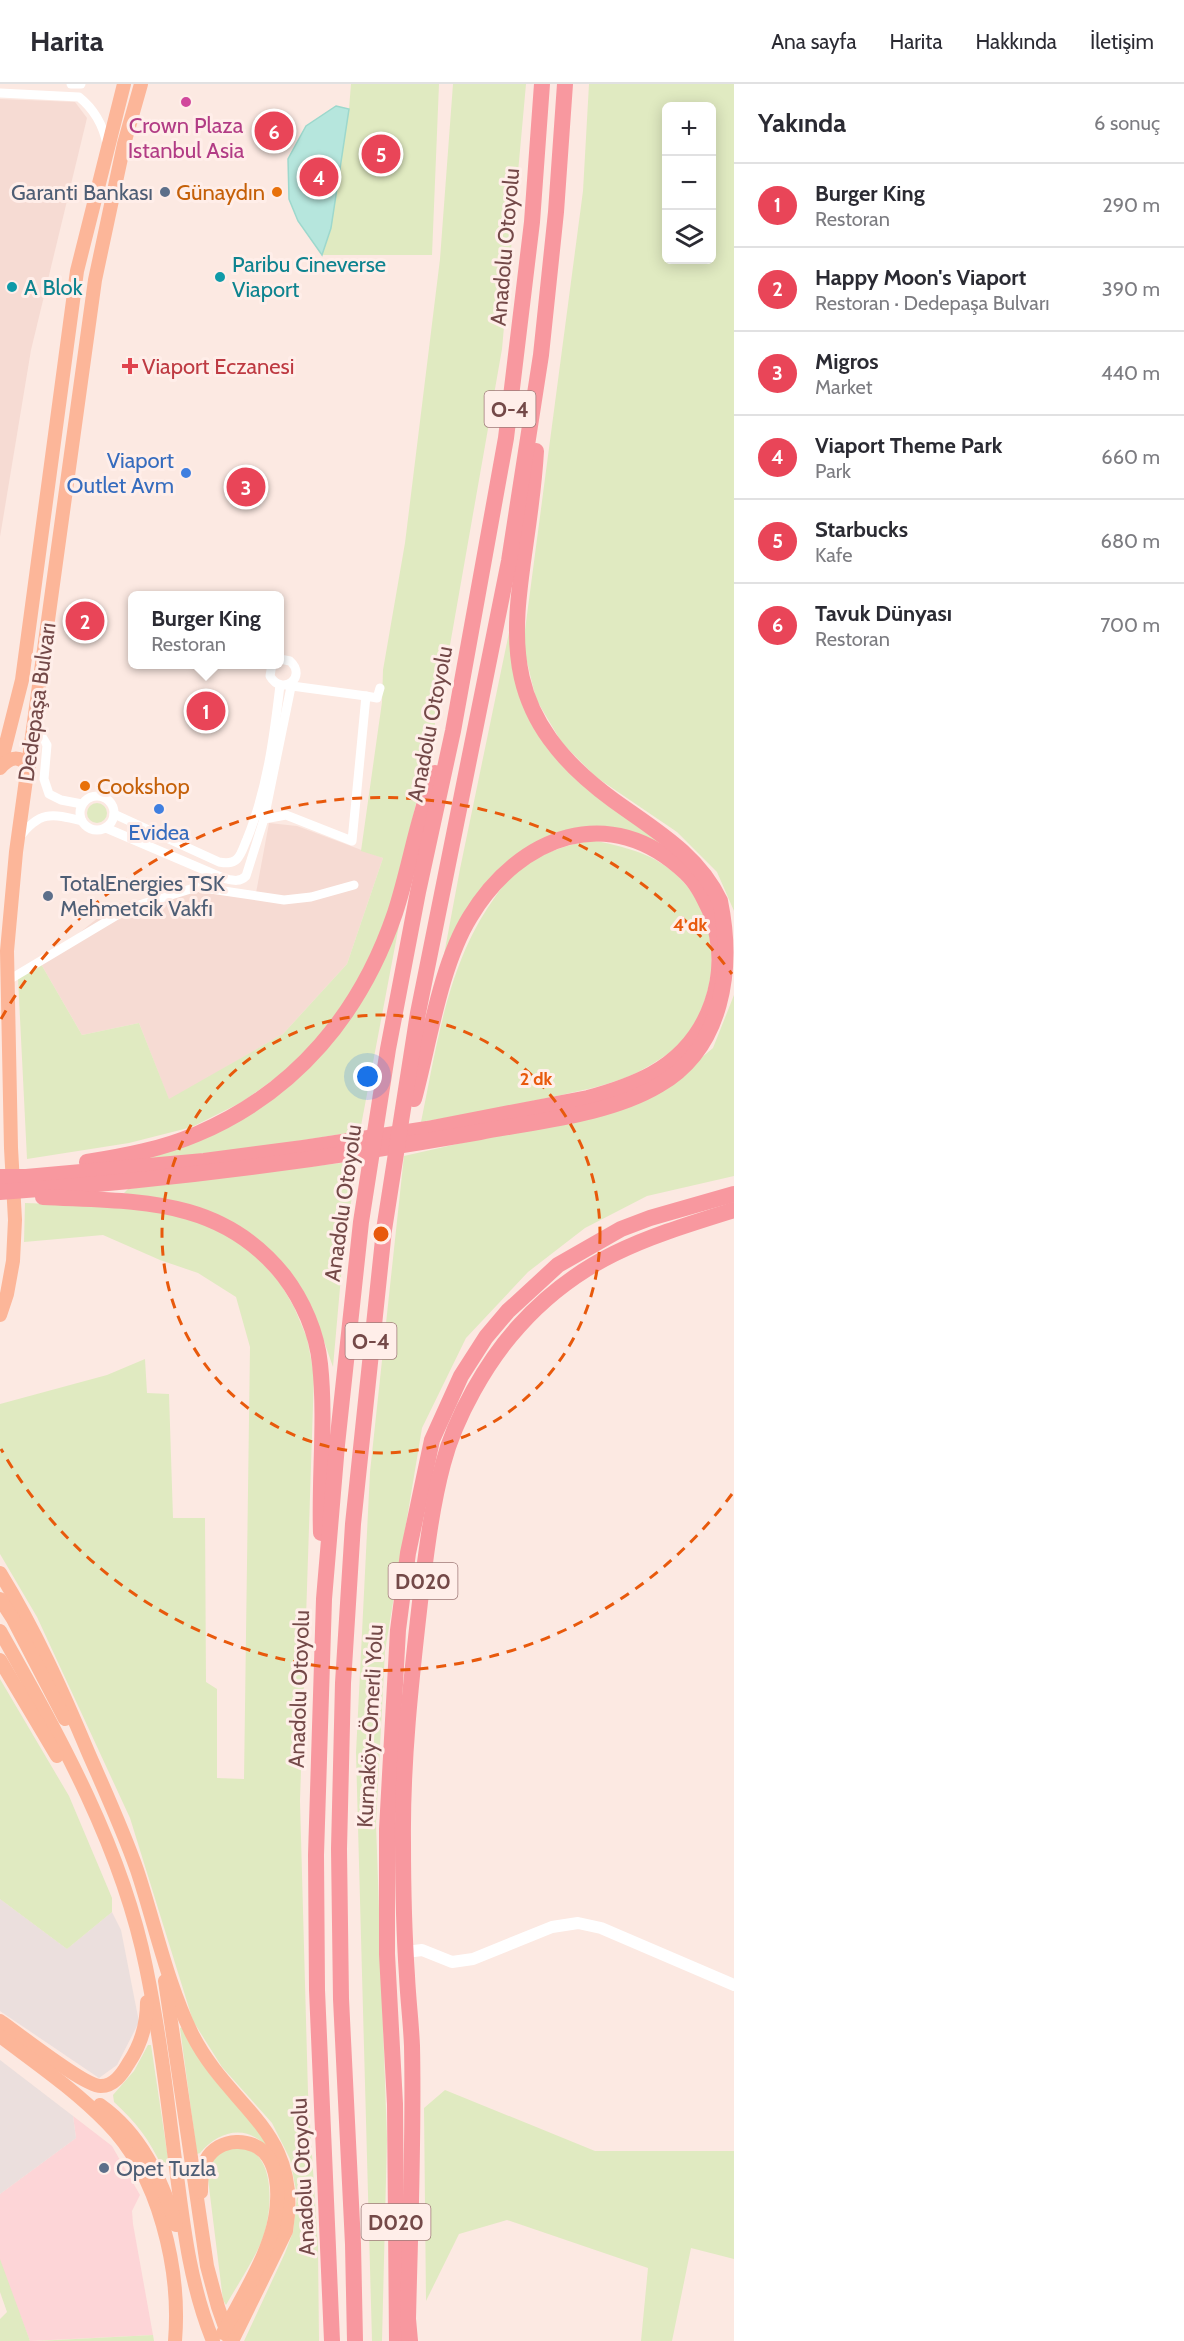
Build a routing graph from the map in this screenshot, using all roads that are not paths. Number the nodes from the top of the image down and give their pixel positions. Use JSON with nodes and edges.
{"nodes":[{"id":1,"x":71,"y":84,"type":"edge"},
{"id":2,"x":81,"y":84,"type":"edge"},
{"id":3,"x":124,"y":84,"type":"edge"},
{"id":4,"x":141,"y":84,"type":"edge"},
{"id":5,"x":542,"y":84,"type":"edge"},
{"id":6,"x":565,"y":84,"type":"edge"},
{"id":7,"x":0,"y":93,"type":"edge"},
{"id":8,"x":108,"y":153,"type":"junction"},
{"id":9,"x":541,"y":354,"type":"junction"},
{"id":10,"x":284,"y":660,"type":"edge"},
{"id":11,"x":271,"y":669,"type":"edge"},
{"id":12,"x":292,"y":684,"type":"junction"},
{"id":13,"x":280,"y":686,"type":"junction"},
{"id":14,"x":380,"y":688,"type":"dead end"},
{"id":15,"x":366,"y":696,"type":"junction"},
{"id":16,"x":34,"y":723,"type":"junction"},
{"id":17,"x":453,"y":731,"type":"junction"},
{"id":18,"x":0,"y":767,"type":"edge"},
{"id":19,"x":28,"y":768,"type":"junction"},
{"id":20,"x":82,"y":804,"type":"junction"},
{"id":21,"x":114,"y":814,"type":"junction"},
{"id":22,"x":264,"y":819,"type":"junction"},
{"id":23,"x":82,"y":821,"type":"junction"},
{"id":24,"x":106,"y":828,"type":"junction"},
{"id":25,"x":18,"y":840,"type":"junction"},
{"id":26,"x":233,"y":861,"type":"junction"},
{"id":27,"x":248,"y":868,"type":"junction"},
{"id":28,"x":233,"y":880,"type":"junction"},
{"id":29,"x":354,"y":885,"type":"dead end"},
{"id":30,"x":3,"y":954,"type":"edge"},
{"id":31,"x":7,"y":981,"type":"junction"},
{"id":32,"x":427,"y":1135,"type":"junction"},
{"id":33,"x":342,"y":1149,"type":"junction"},
{"id":34,"x":394,"y":1171,"type":"junction"},
{"id":35,"x":0,"y":1175,"type":"edge"},
{"id":36,"x":0,"y":1194,"type":"edge"},
{"id":37,"x":734,"y":1194,"type":"edge"},
{"id":38,"x":734,"y":1210,"type":"edge"},
{"id":39,"x":0,"y":1315,"type":"edge"},
{"id":40,"x":0,"y":1573,"type":"edge"},
{"id":41,"x":0,"y":1599,"type":"edge"},
{"id":42,"x":324,"y":1599,"type":"junction"},
{"id":43,"x":0,"y":1631,"type":"edge"},
{"id":44,"x":0,"y":1660,"type":"edge"},
{"id":45,"x":115,"y":1814,"type":"junction"},
{"id":46,"x":116,"y":1865,"type":"junction"},
{"id":47,"x":137,"y":1871,"type":"junction"},
{"id":48,"x":139,"y":1941,"type":"junction"},
{"id":49,"x":406,"y":1952,"type":"junction"},
{"id":50,"x":734,"y":1985,"type":"edge"},
{"id":51,"x":0,"y":2021,"type":"edge"},
{"id":52,"x":0,"y":2036,"type":"edge"},
{"id":53,"x":38,"y":2064,"type":"junction"},
{"id":54,"x":395,"y":2104,"type":"junction"},
{"id":55,"x":412,"y":2105,"type":"junction"},
{"id":56,"x":207,"y":2266,"type":"junction"},
{"id":57,"x":198,"y":2300,"type":"junction"},
{"id":58,"x":239,"y":2314,"type":"junction"},
{"id":59,"x":175,"y":2341,"type":"edge"},
{"id":60,"x":213,"y":2341,"type":"edge"},
{"id":61,"x":218,"y":2341,"type":"edge"},
{"id":62,"x":231,"y":2341,"type":"edge"},
{"id":63,"x":332,"y":2341,"type":"edge"},
{"id":64,"x":355,"y":2341,"type":"edge"},
{"id":65,"x":387,"y":2341,"type":"edge"},
{"id":66,"x":397,"y":2341,"type":"edge"},
{"id":67,"x":410,"y":2341,"type":"edge"},
{"id":68,"x":421,"y":2341,"type":"edge"}],
"edges":[{"from":1,"to":2,"type":"street"},
{"from":3,"to":8,"type":"main road","name":"Dedepaşa Bulvarı"},
{"from":4,"to":16,"type":"main road","name":"Dedepaşa Bulvarı"},
{"from":5,"to":17,"type":"highway","name":"Anadolu Otoyolu","number":"O-4"},
{"from":6,"to":9,"type":"highway","name":"Anadolu Otoyolu","number":"O-4"},
{"from":7,"to":8,"type":"street"},
{"from":8,"to":18,"type":"main road","name":"Dedepaşa Bulvarı"},
{"from":9,"to":32,"type":"highway"},
{"from":9,"to":34,"type":"highway","name":"Anadolu Otoyolu","number":"O-4"},
{"from":10,"to":12,"type":"street"},
{"from":11,"to":13,"type":"street"},
{"from":12,"to":13,"type":"street"},
{"from":12,"to":15,"type":"street"},
{"from":12,"to":22,"type":"street"},
{"from":13,"to":26,"type":"street"},
{"from":14,"to":15,"type":"street"},
{"from":15,"to":22,"type":"street"},
{"from":16,"to":19,"type":"main road","name":"Dedepaşa Bulvarı"},
{"from":16,"to":20,"type":"street"},
{"from":17,"to":35,"type":"highway"},
{"from":17,"to":42,"type":"highway","name":"Anadolu Otoyolu","number":"O-4"},
{"from":18,"to":19,"type":"main road"},
{"from":19,"to":25,"type":"main road","name":"Dedepaşa Bulvarı"},
{"from":20,"to":21,"type":"street"},
{"from":20,"to":23,"type":"street"},
{"from":21,"to":24,"type":"street"},
{"from":21,"to":26,"type":"street"},
{"from":22,"to":27,"type":"street"},
{"from":23,"to":24,"type":"street"},
{"from":23,"to":25,"type":"street"},
{"from":24,"to":28,"type":"street"},
{"from":25,"to":30,"type":"main road","name":"Dedepaşa Bulvarı"},
{"from":26,"to":27,"type":"street"},
{"from":26,"to":28,"type":"street"},
{"from":27,"to":28,"type":"street"},
{"from":29,"to":31,"type":"street"},
{"from":30,"to":31,"type":"main road","name":"Dedepaşa Bulvarı"},
{"from":31,"to":39,"type":"main road","name":"Dedepaşa Bulvarı"},
{"from":32,"to":33,"type":"highway"},
{"from":32,"to":34,"type":"highway"},
{"from":33,"to":35,"type":"highway"},
{"from":33,"to":36,"type":"highway"},
{"from":34,"to":64,"type":"highway","name":"Anadolu Otoyolu","number":"O-4"},
{"from":36,"to":42,"type":"highway"},
{"from":37,"to":54,"type":"highway","name":"Kurnaköy-Ömerli Yolu","number":"D020"},
{"from":38,"to":49,"type":"highway","name":"Kurnaköy-Ömerli Yolu","number":"D020"},
{"from":40,"to":45,"type":"main road"},
{"from":41,"to":45,"type":"main road"},
{"from":42,"to":63,"type":"highway","name":"Anadolu Otoyolu","number":"O-4"},
{"from":43,"to":46,"type":"main road"},
{"from":44,"to":46,"type":"main road"},
{"from":45,"to":47,"type":"main road"},
{"from":46,"to":48,"type":"main road"},
{"from":47,"to":56,"type":"main road"},
{"from":47,"to":58,"type":"main road"},
{"from":48,"to":51,"type":"main road"},
{"from":48,"to":57,"type":"main road"},
{"from":49,"to":50,"type":"street"},
{"from":49,"to":55,"type":"highway","name":"Kurnaköy-Ömerli Yolu","number":"D020"},
{"from":52,"to":53,"type":"main road"},
{"from":53,"to":57,"type":"main road"},
{"from":53,"to":59,"type":"main road"},
{"from":54,"to":65,"type":"highway"},
{"from":54,"to":66,"type":"highway","number":"D020"},
{"from":55,"to":67,"type":"highway","number":"D020"},
{"from":55,"to":68,"type":"highway"},
{"from":56,"to":58,"type":"main road"},
{"from":56,"to":62,"type":"main road"},
{"from":57,"to":60,"type":"main road"},
{"from":58,"to":61,"type":"main road"},
{"from":58,"to":62,"type":"main road"}]}
